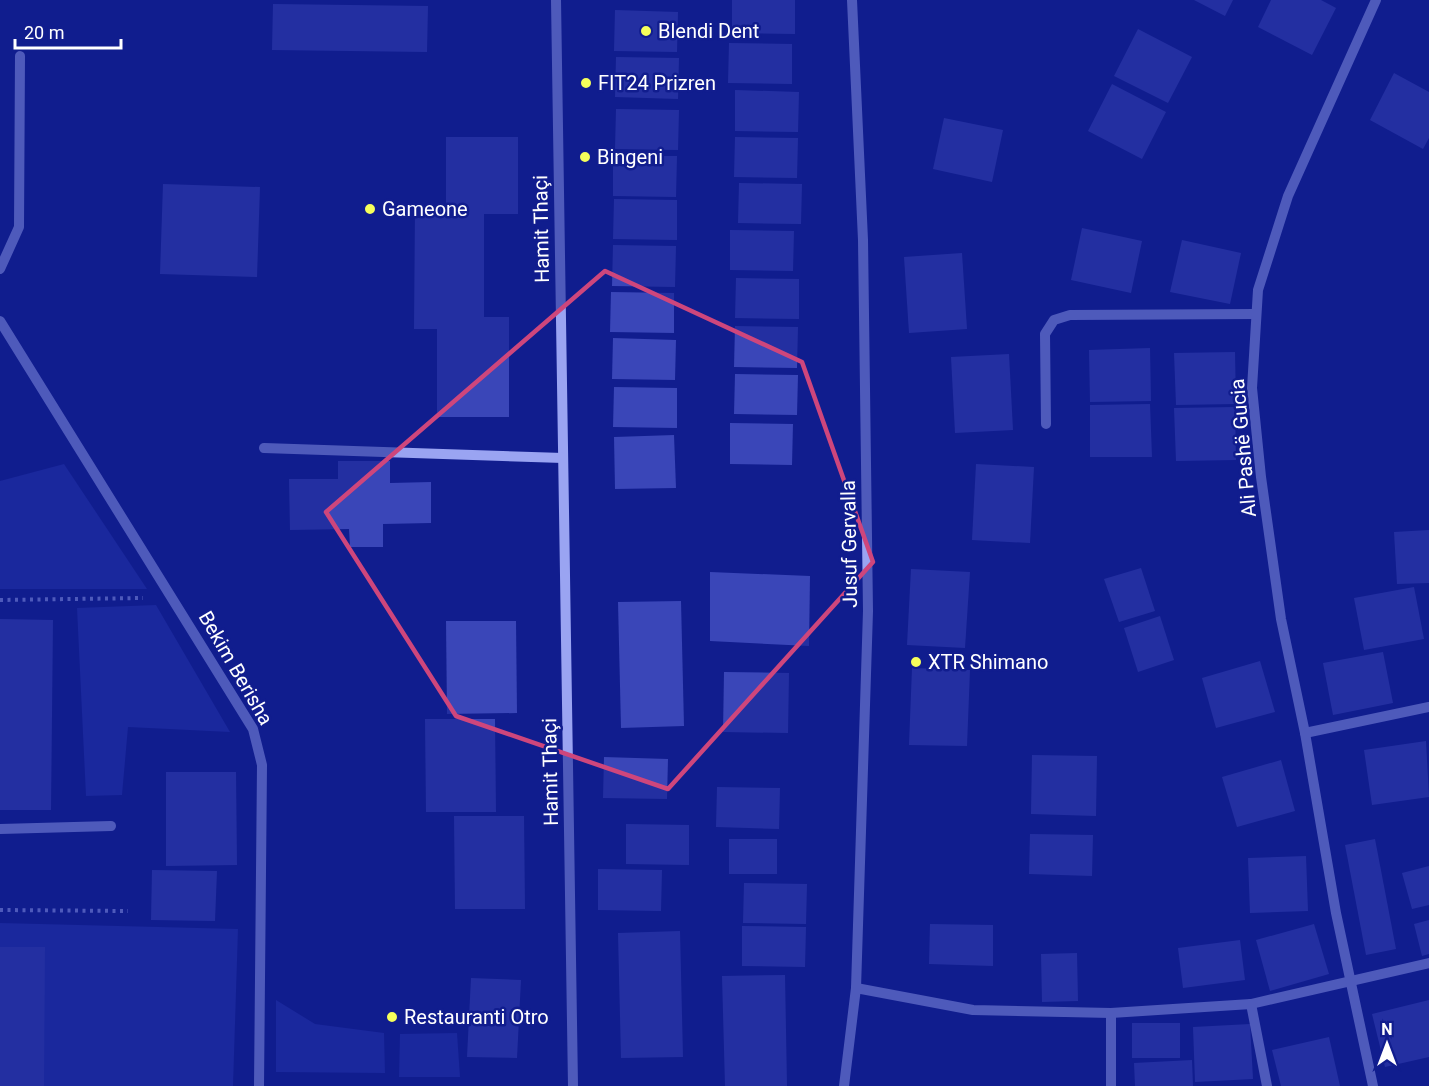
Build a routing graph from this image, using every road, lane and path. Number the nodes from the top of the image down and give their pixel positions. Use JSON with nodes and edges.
{"nodes":[{"id":1,"x":556,"y":0,"type":"edge"},
{"id":2,"x":852,"y":0,"type":"edge"},
{"id":3,"x":1376,"y":0,"type":"edge"},
{"id":4,"x":20,"y":56,"type":"dead end"},
{"id":5,"x":0,"y":269,"type":"edge"},
{"id":6,"x":1256,"y":314,"type":"junction"},
{"id":7,"x":0,"y":321,"type":"edge"},
{"id":8,"x":1046,"y":424,"type":"dead end"},
{"id":9,"x":264,"y":448,"type":"dead end"},
{"id":10,"x":563,"y":458,"type":"junction"},
{"id":11,"x":174,"y":598,"type":"junction"},
{"id":12,"x":0,"y":600,"type":"edge"},
{"id":13,"x":1429,"y":707,"type":"edge"},
{"id":14,"x":1305,"y":733,"type":"junction"},
{"id":15,"x":111,"y":826,"type":"dead end"},
{"id":16,"x":0,"y":829,"type":"edge"},
{"id":17,"x":0,"y":910,"type":"edge"},
{"id":18,"x":128,"y":911,"type":"dead end"},
{"id":19,"x":1429,"y":963,"type":"edge"},
{"id":20,"x":1351,"y":981,"type":"junction"},
{"id":21,"x":856,"y":988,"type":"junction"},
{"id":22,"x":1251,"y":1004,"type":"junction"},
{"id":23,"x":1111,"y":1013,"type":"junction"},
{"id":24,"x":259,"y":1086,"type":"edge"},
{"id":25,"x":573,"y":1086,"type":"edge"},
{"id":26,"x":844,"y":1086,"type":"edge"},
{"id":27,"x":1111,"y":1086,"type":"edge"},
{"id":28,"x":1267,"y":1086,"type":"edge"},
{"id":29,"x":1373,"y":1086,"type":"edge"}],
"edges":[{"from":1,"to":10,"type":"street","name":"Hamit Thaçi"},
{"from":2,"to":21,"type":"street","name":"Jusuf Gervalla"},
{"from":3,"to":6,"type":"street","name":"Ali Pashë Gucia"},
{"from":4,"to":5,"type":"street"},
{"from":6,"to":8,"type":"street"},
{"from":6,"to":14,"type":"street","name":"Ali Pashë Gucia"},
{"from":7,"to":11,"type":"street","name":"Bekim Berisha"},
{"from":9,"to":10,"type":"street"},
{"from":10,"to":25,"type":"street","name":"Hamit Thaçi"},
{"from":11,"to":12,"type":"path"},
{"from":11,"to":24,"type":"street","name":"Bekim Berisha"},
{"from":13,"to":14,"type":"street"},
{"from":14,"to":20,"type":"street","name":"Ali Pashë Gucia"},
{"from":15,"to":16,"type":"street"},
{"from":17,"to":18,"type":"path"},
{"from":19,"to":20,"type":"street"},
{"from":20,"to":22,"type":"street"},
{"from":20,"to":29,"type":"street","name":"Ali Pashë Gucia"},
{"from":21,"to":23,"type":"street"},
{"from":21,"to":26,"type":"street","name":"Jusuf Gervalla"},
{"from":22,"to":23,"type":"street"},
{"from":22,"to":28,"type":"street"},
{"from":23,"to":27,"type":"street"}]}
